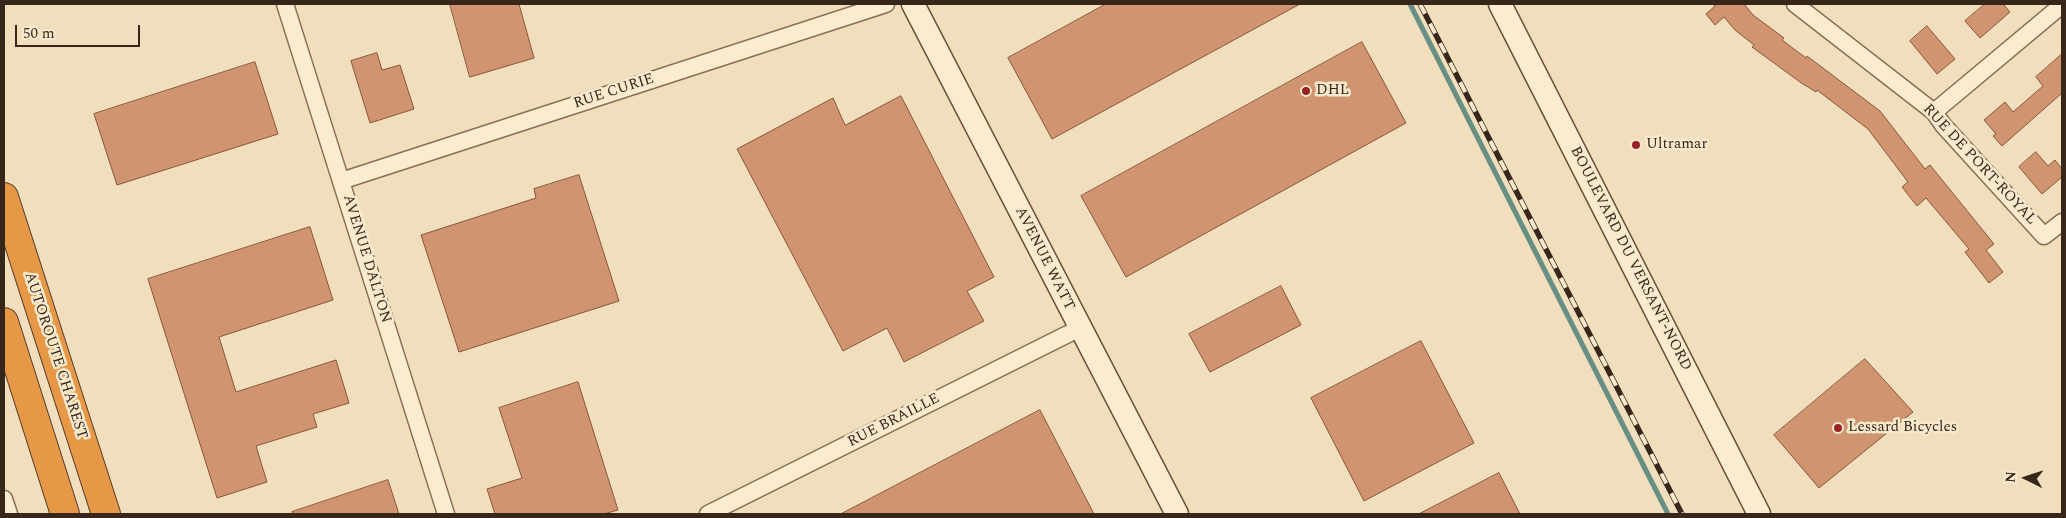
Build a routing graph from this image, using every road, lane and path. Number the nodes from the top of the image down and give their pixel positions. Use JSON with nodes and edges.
{"nodes":[{"id":1,"x":285,"y":4,"type":"edge"},
{"id":2,"x":886,"y":4,"type":"edge"},
{"id":3,"x":912,"y":4,"type":"edge"},
{"id":4,"x":1500,"y":4,"type":"edge"},
{"id":5,"x":1795,"y":4,"type":"edge"},
{"id":6,"x":2062,"y":5,"type":"edge"},
{"id":7,"x":1934,"y":112,"type":"junction"},
{"id":8,"x":341,"y":181,"type":"junction"},
{"id":9,"x":4,"y":197,"type":"edge"},
{"id":10,"x":2062,"y":222,"type":"edge"},
{"id":11,"x":4,"y":322,"type":"edge"},
{"id":12,"x":1080,"y":328,"type":"junction"},
{"id":13,"x":4,"y":499,"type":"edge"},
{"id":14,"x":9,"y":514,"type":"edge"},
{"id":15,"x":65,"y":514,"type":"edge"},
{"id":16,"x":106,"y":514,"type":"edge"},
{"id":17,"x":446,"y":514,"type":"edge"},
{"id":18,"x":708,"y":514,"type":"edge"},
{"id":19,"x":1177,"y":514,"type":"edge"},
{"id":20,"x":1759,"y":514,"type":"edge"}],
"edges":[{"from":1,"to":8,"type":"street","name":"AVENUE DALTON"},
{"from":2,"to":8,"type":"street","name":"RUE CURIE"},
{"from":3,"to":12,"type":"street","name":"AVENUE WATT"},
{"from":4,"to":20,"type":"street","name":"BOULEVARD DU VERSANT-NORD"},
{"from":5,"to":7,"type":"street","name":"RUE DE PORT-ROYAL"},
{"from":6,"to":7,"type":"street"},
{"from":7,"to":10,"type":"street","name":"RUE DE PORT-ROYAL"},
{"from":8,"to":17,"type":"street","name":"AVENUE DALTON"},
{"from":9,"to":16,"type":"highway","name":"AUTOROUTE CHAREST"},
{"from":11,"to":15,"type":"highway"},
{"from":12,"to":18,"type":"street","name":"RUE BRAILLE"},
{"from":12,"to":19,"type":"street","name":"AVENUE WATT"},
{"from":13,"to":14,"type":"street"}]}
